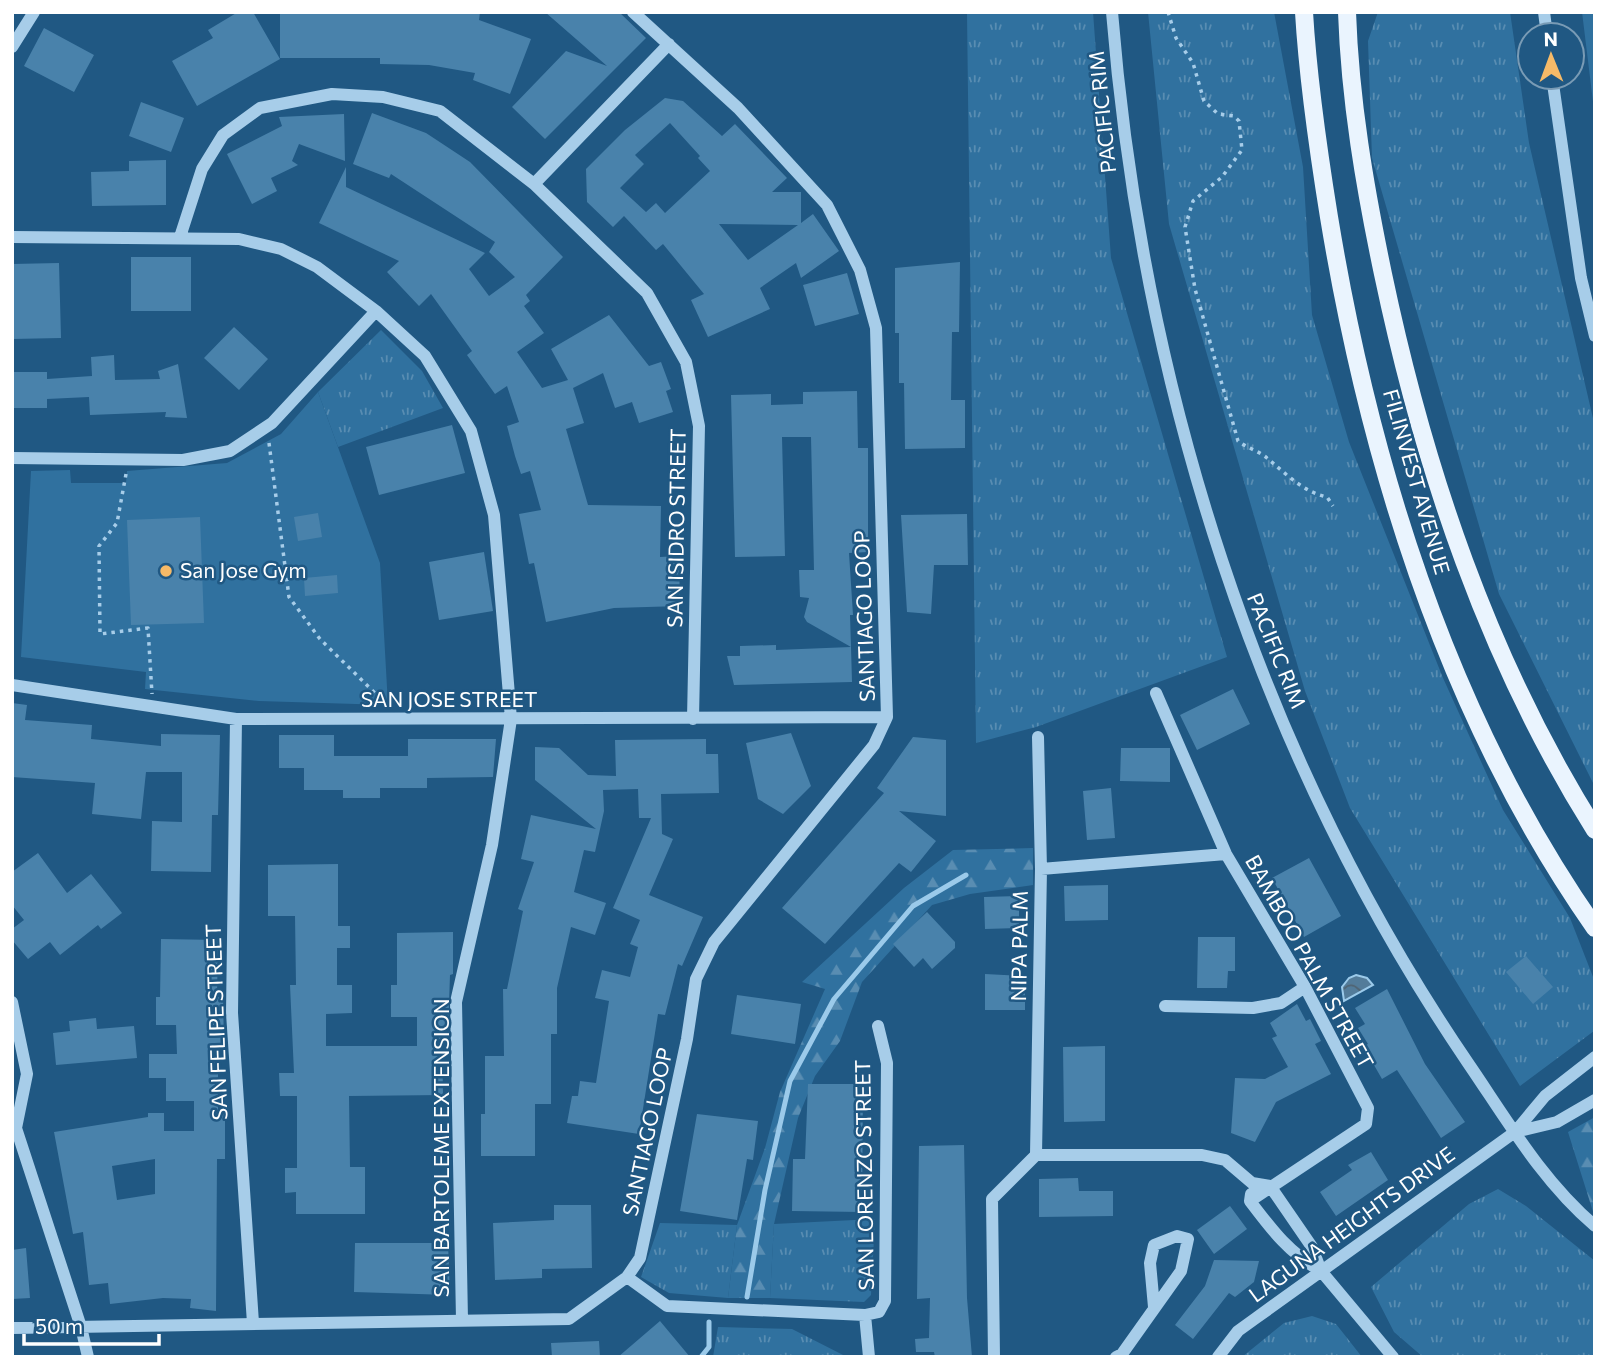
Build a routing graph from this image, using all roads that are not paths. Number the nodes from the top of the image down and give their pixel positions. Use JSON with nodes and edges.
{"nodes":[{"id":1,"x":34,"y":12,"type":"edge"},
{"id":2,"x":633,"y":12,"type":"edge"},
{"id":3,"x":1112,"y":12,"type":"edge"},
{"id":4,"x":1304,"y":12,"type":"edge"},
{"id":5,"x":1347,"y":12,"type":"edge"},
{"id":6,"x":669,"y":44,"type":"junction"},
{"id":7,"x":12,"y":47,"type":"edge"},
{"id":8,"x":1554,"y":91,"type":"edge"},
{"id":9,"x":534,"y":184,"type":"junction"},
{"id":10,"x":12,"y":237,"type":"edge"},
{"id":11,"x":180,"y":237,"type":"junction"},
{"id":12,"x":376,"y":310,"type":"junction"},
{"id":13,"x":1595,"y":336,"type":"edge"},
{"id":14,"x":12,"y":458,"type":"edge"},
{"id":15,"x":12,"y":685,"type":"edge"},
{"id":16,"x":1156,"y":693,"type":"dead end"},
{"id":17,"x":887,"y":717,"type":"junction"},
{"id":18,"x":236,"y":719,"type":"junction"},
{"id":19,"x":511,"y":719,"type":"junction"},
{"id":20,"x":693,"y":719,"type":"junction"},
{"id":21,"x":1038,"y":737,"type":"dead end"},
{"id":22,"x":1595,"y":830,"type":"edge"},
{"id":23,"x":1226,"y":854,"type":"junction"},
{"id":24,"x":1041,"y":869,"type":"junction"},
{"id":25,"x":1593,"y":927,"type":"edge"},
{"id":26,"x":1306,"y":987,"type":"junction"},
{"id":27,"x":12,"y":1002,"type":"edge"},
{"id":28,"x":1165,"y":1006,"type":"dead end"},
{"id":29,"x":878,"y":1026,"type":"dead end"},
{"id":30,"x":1595,"y":1057,"type":"edge"},
{"id":31,"x":1595,"y":1100,"type":"edge"},
{"id":32,"x":14,"y":1128,"type":"edge"},
{"id":33,"x":1515,"y":1132,"type":"junction"},
{"id":34,"x":1037,"y":1155,"type":"junction"},
{"id":35,"x":1252,"y":1183,"type":"junction"},
{"id":36,"x":1270,"y":1186,"type":"junction"},
{"id":37,"x":1250,"y":1200,"type":"junction"},
{"id":38,"x":1595,"y":1226,"type":"edge"},
{"id":39,"x":1321,"y":1271,"type":"junction"},
{"id":40,"x":627,"y":1277,"type":"junction"},
{"id":41,"x":1154,"y":1307,"type":"junction"},
{"id":42,"x":865,"y":1315,"type":"junction"},
{"id":43,"x":462,"y":1320,"type":"junction"},
{"id":44,"x":253,"y":1324,"type":"junction"},
{"id":45,"x":81,"y":1327,"type":"junction"},
{"id":46,"x":12,"y":1328,"type":"edge"},
{"id":47,"x":88,"y":1357,"type":"edge"},
{"id":48,"x":869,"y":1357,"type":"edge"},
{"id":49,"x":994,"y":1357,"type":"edge"},
{"id":50,"x":1116,"y":1357,"type":"edge"},
{"id":51,"x":1218,"y":1357,"type":"edge"},
{"id":52,"x":1393,"y":1357,"type":"edge"}],
"edges":[{"from":1,"to":7,"type":"street"},
{"from":2,"to":6,"type":"street","name":"SANTIAGO LOOP"},
{"from":3,"to":33,"type":"street","name":"PACIFIC RIM"},
{"from":4,"to":25,"type":"main road","name":"FILINVEST AVENUE"},
{"from":5,"to":22,"type":"main road","name":"FILINVEST AVENUE"},
{"from":6,"to":9,"type":"street"},
{"from":6,"to":17,"type":"street","name":"SANTIAGO LOOP"},
{"from":8,"to":13,"type":"street"},
{"from":9,"to":11,"type":"street","name":"SAN ISIDRO STREET"},
{"from":9,"to":20,"type":"street","name":"SAN ISIDRO STREET"},
{"from":10,"to":11,"type":"street","name":"SAN BARTOLEME EXTENSION"},
{"from":11,"to":12,"type":"street","name":"SAN BARTOLEME EXTENSION"},
{"from":12,"to":14,"type":"street"},
{"from":12,"to":19,"type":"street","name":"SAN BARTOLEME EXTENSION"},
{"from":15,"to":18,"type":"street","name":"SAN JOSE STREET"},
{"from":16,"to":23,"type":"street","name":"BAMBOO PALM STREET"},
{"from":17,"to":20,"type":"street","name":"SAN JOSE STREET"},
{"from":17,"to":40,"type":"street","name":"SANTIAGO LOOP"},
{"from":18,"to":19,"type":"street","name":"SAN JOSE STREET"},
{"from":18,"to":44,"type":"street","name":"SAN FELIPE STREET"},
{"from":19,"to":20,"type":"street","name":"SAN JOSE STREET"},
{"from":19,"to":43,"type":"street","name":"SAN BARTOLEME EXTENSION"},
{"from":21,"to":24,"type":"street","name":"NIPA PALM"},
{"from":23,"to":24,"type":"street"},
{"from":23,"to":26,"type":"street","name":"BAMBOO PALM STREET"},
{"from":24,"to":34,"type":"street","name":"NIPA PALM"},
{"from":26,"to":28,"type":"street"},
{"from":26,"to":36,"type":"street","name":"BAMBOO PALM STREET"},
{"from":27,"to":32,"type":"street"},
{"from":29,"to":42,"type":"street","name":"SAN LORENZO STREET"},
{"from":30,"to":33,"type":"street","name":"LAGUNA HEIGHTS DRIVE"},
{"from":31,"to":33,"type":"street","name":"LAGUNA HEIGHTS DRIVE"},
{"from":32,"to":45,"type":"street"},
{"from":33,"to":38,"type":"street","name":"PACIFIC RIM"},
{"from":33,"to":39,"type":"street","name":"LAGUNA HEIGHTS DRIVE"},
{"from":34,"to":35,"type":"street"},
{"from":34,"to":49,"type":"street"},
{"from":35,"to":36,"type":"street"},
{"from":35,"to":37,"type":"street"},
{"from":36,"to":37,"type":"street","name":"BAMBOO PALM STREET"},
{"from":36,"to":39,"type":"street"},
{"from":37,"to":39,"type":"street"},
{"from":39,"to":51,"type":"street","name":"LAGUNA HEIGHTS DRIVE"},
{"from":39,"to":52,"type":"street"},
{"from":40,"to":42,"type":"street","name":"SAN LORENZO STREET"},
{"from":40,"to":43,"type":"street"},
{"from":41,"to":41,"type":"street"},
{"from":41,"to":50,"type":"street"},
{"from":42,"to":48,"type":"street"},
{"from":43,"to":44,"type":"street"},
{"from":44,"to":45,"type":"street"},
{"from":45,"to":46,"type":"street"},
{"from":45,"to":47,"type":"street"}]}
